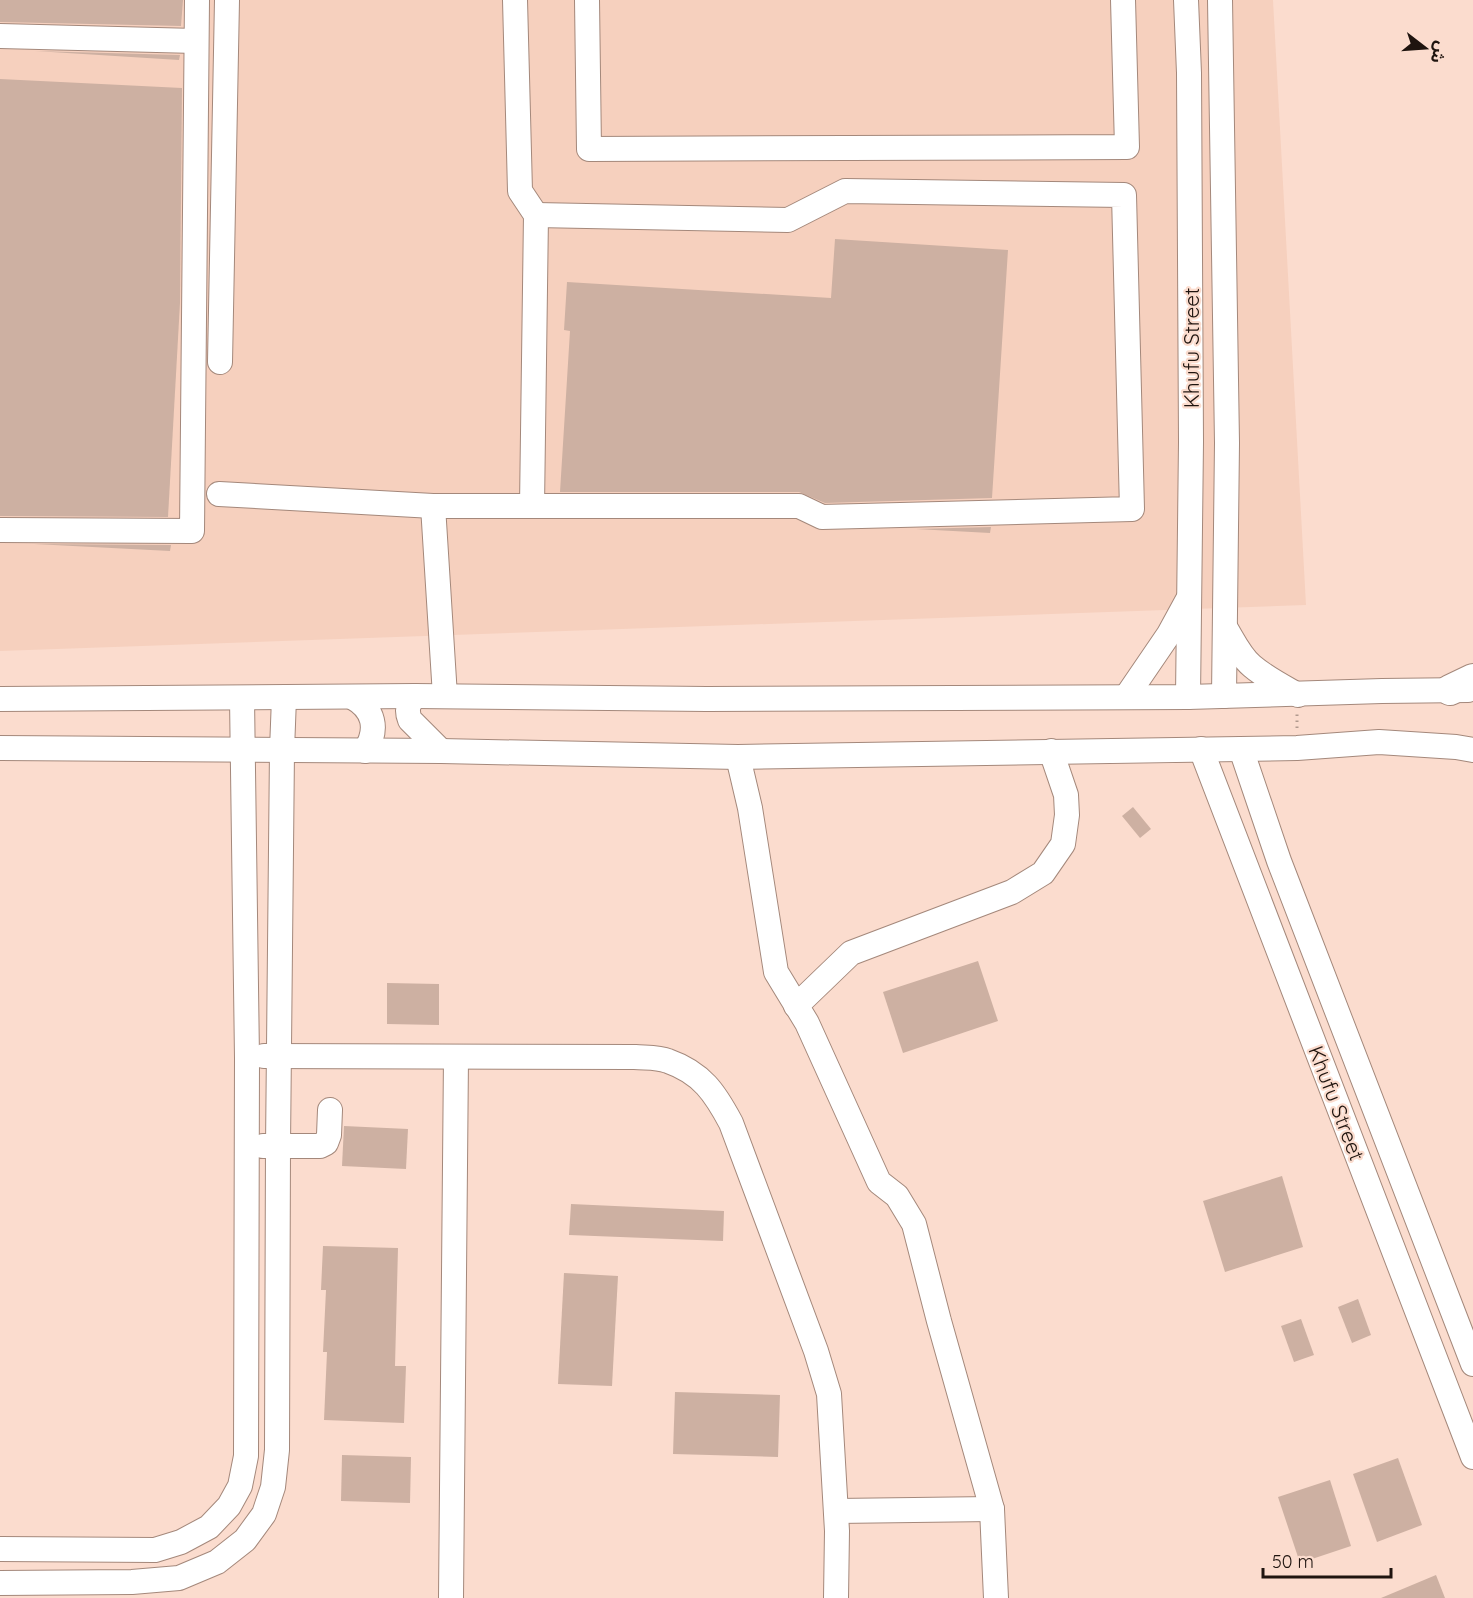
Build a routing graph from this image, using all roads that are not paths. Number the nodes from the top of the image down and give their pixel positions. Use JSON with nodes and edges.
{"nodes":[{"id":1,"x":196,"y":0,"type":"edge"},
{"id":2,"x":227,"y":0,"type":"edge"},
{"id":3,"x":515,"y":0,"type":"edge"},
{"id":4,"x":587,"y":0,"type":"edge"},
{"id":5,"x":1123,"y":0,"type":"edge"},
{"id":6,"x":1186,"y":0,"type":"edge"},
{"id":7,"x":1220,"y":0,"type":"edge"},
{"id":8,"x":0,"y":36,"type":"edge"},
{"id":9,"x":196,"y":41,"type":"junction"},
{"id":10,"x":536,"y":215,"type":"junction"},
{"id":11,"x":220,"y":362,"type":"dead end"},
{"id":12,"x":219,"y":494,"type":"dead end"},
{"id":13,"x":434,"y":506,"type":"junction"},
{"id":14,"x":532,"y":506,"type":"junction"},
{"id":15,"x":0,"y":530,"type":"edge"},
{"id":16,"x":1188,"y":598,"type":"junction"},
{"id":17,"x":1225,"y":627,"type":"junction"},
{"id":18,"x":1465,"y":686,"type":"edge"},
{"id":19,"x":1298,"y":695,"type":"junction"},
{"id":20,"x":415,"y":696,"type":"junction"},
{"id":21,"x":445,"y":696,"type":"junction"},
{"id":22,"x":1224,"y":696,"type":"junction"},
{"id":23,"x":352,"y":697,"type":"junction"},
{"id":24,"x":1126,"y":697,"type":"junction"},
{"id":25,"x":1188,"y":697,"type":"junction"},
{"id":26,"x":242,"y":698,"type":"junction"},
{"id":27,"x":284,"y":698,"type":"junction"},
{"id":28,"x":0,"y":699,"type":"edge"},
{"id":29,"x":0,"y":748,"type":"edge"},
{"id":30,"x":1241,"y":748,"type":"junction"},
{"id":31,"x":1201,"y":749,"type":"junction"},
{"id":32,"x":241,"y":750,"type":"junction"},
{"id":33,"x":282,"y":750,"type":"junction"},
{"id":34,"x":1473,"y":750,"type":"edge"},
{"id":35,"x":365,"y":751,"type":"junction"},
{"id":36,"x":441,"y":751,"type":"junction"},
{"id":37,"x":1051,"y":752,"type":"junction"},
{"id":38,"x":738,"y":758,"type":"junction"},
{"id":39,"x":796,"y":1006,"type":"junction"},
{"id":40,"x":279,"y":1055,"type":"junction"},
{"id":41,"x":456,"y":1056,"type":"junction"},
{"id":42,"x":247,"y":1058,"type":"junction"},
{"id":43,"x":330,"y":1110,"type":"dead end"},
{"id":44,"x":247,"y":1145,"type":"junction"},
{"id":45,"x":278,"y":1146,"type":"junction"},
{"id":46,"x":1473,"y":1364,"type":"edge"},
{"id":47,"x":1473,"y":1457,"type":"edge"},
{"id":48,"x":992,"y":1509,"type":"junction"},
{"id":49,"x":836,"y":1511,"type":"junction"},
{"id":50,"x":0,"y":1549,"type":"edge"},
{"id":51,"x":0,"y":1583,"type":"edge"},
{"id":52,"x":451,"y":1598,"type":"edge"},
{"id":53,"x":837,"y":1598,"type":"edge"},
{"id":54,"x":996,"y":1598,"type":"edge"}],
"edges":[{"from":1,"to":9,"type":"street"},
{"from":2,"to":11,"type":"street"},
{"from":3,"to":10,"type":"street"},
{"from":4,"to":5,"type":"street"},
{"from":6,"to":16,"type":"street","name":"Khufu Street"},
{"from":7,"to":17,"type":"street","name":"Khufu Street"},
{"from":8,"to":9,"type":"street"},
{"from":9,"to":15,"type":"street"},
{"from":10,"to":14,"type":"street"},
{"from":10,"to":14,"type":"street"},
{"from":12,"to":13,"type":"street"},
{"from":13,"to":14,"type":"street"},
{"from":13,"to":21,"type":"street"},
{"from":16,"to":24,"type":"street"},
{"from":16,"to":25,"type":"street","name":"Khufu Street"},
{"from":17,"to":19,"type":"street"},
{"from":17,"to":22,"type":"street","name":"Khufu Street"},
{"from":18,"to":19,"type":"street"},
{"from":19,"to":22,"type":"street"},
{"from":20,"to":21,"type":"street"},
{"from":20,"to":23,"type":"street"},
{"from":20,"to":36,"type":"street"},
{"from":21,"to":24,"type":"street"},
{"from":22,"to":25,"type":"street"},
{"from":23,"to":27,"type":"street"},
{"from":23,"to":35,"type":"street"},
{"from":24,"to":25,"type":"street"},
{"from":26,"to":27,"type":"street"},
{"from":26,"to":28,"type":"street"},
{"from":26,"to":32,"type":"street"},
{"from":27,"to":33,"type":"street"},
{"from":29,"to":32,"type":"street"},
{"from":30,"to":31,"type":"street"},
{"from":30,"to":34,"type":"street"},
{"from":30,"to":46,"type":"street","name":"Khufu Street"},
{"from":31,"to":37,"type":"street"},
{"from":31,"to":47,"type":"street","name":"Khufu Street"},
{"from":32,"to":33,"type":"street"},
{"from":32,"to":42,"type":"street"},
{"from":33,"to":35,"type":"street"},
{"from":33,"to":40,"type":"street"},
{"from":35,"to":36,"type":"street"},
{"from":36,"to":38,"type":"street"},
{"from":37,"to":38,"type":"street"},
{"from":37,"to":39,"type":"street"},
{"from":38,"to":39,"type":"street"},
{"from":39,"to":48,"type":"street"},
{"from":40,"to":41,"type":"street"},
{"from":40,"to":42,"type":"street"},
{"from":40,"to":45,"type":"street"},
{"from":41,"to":49,"type":"street"},
{"from":41,"to":52,"type":"street"},
{"from":42,"to":44,"type":"street"},
{"from":43,"to":45,"type":"street"},
{"from":44,"to":45,"type":"street"},
{"from":44,"to":50,"type":"street"},
{"from":45,"to":51,"type":"street"},
{"from":48,"to":49,"type":"street"},
{"from":48,"to":54,"type":"street"},
{"from":49,"to":53,"type":"street"}]}
